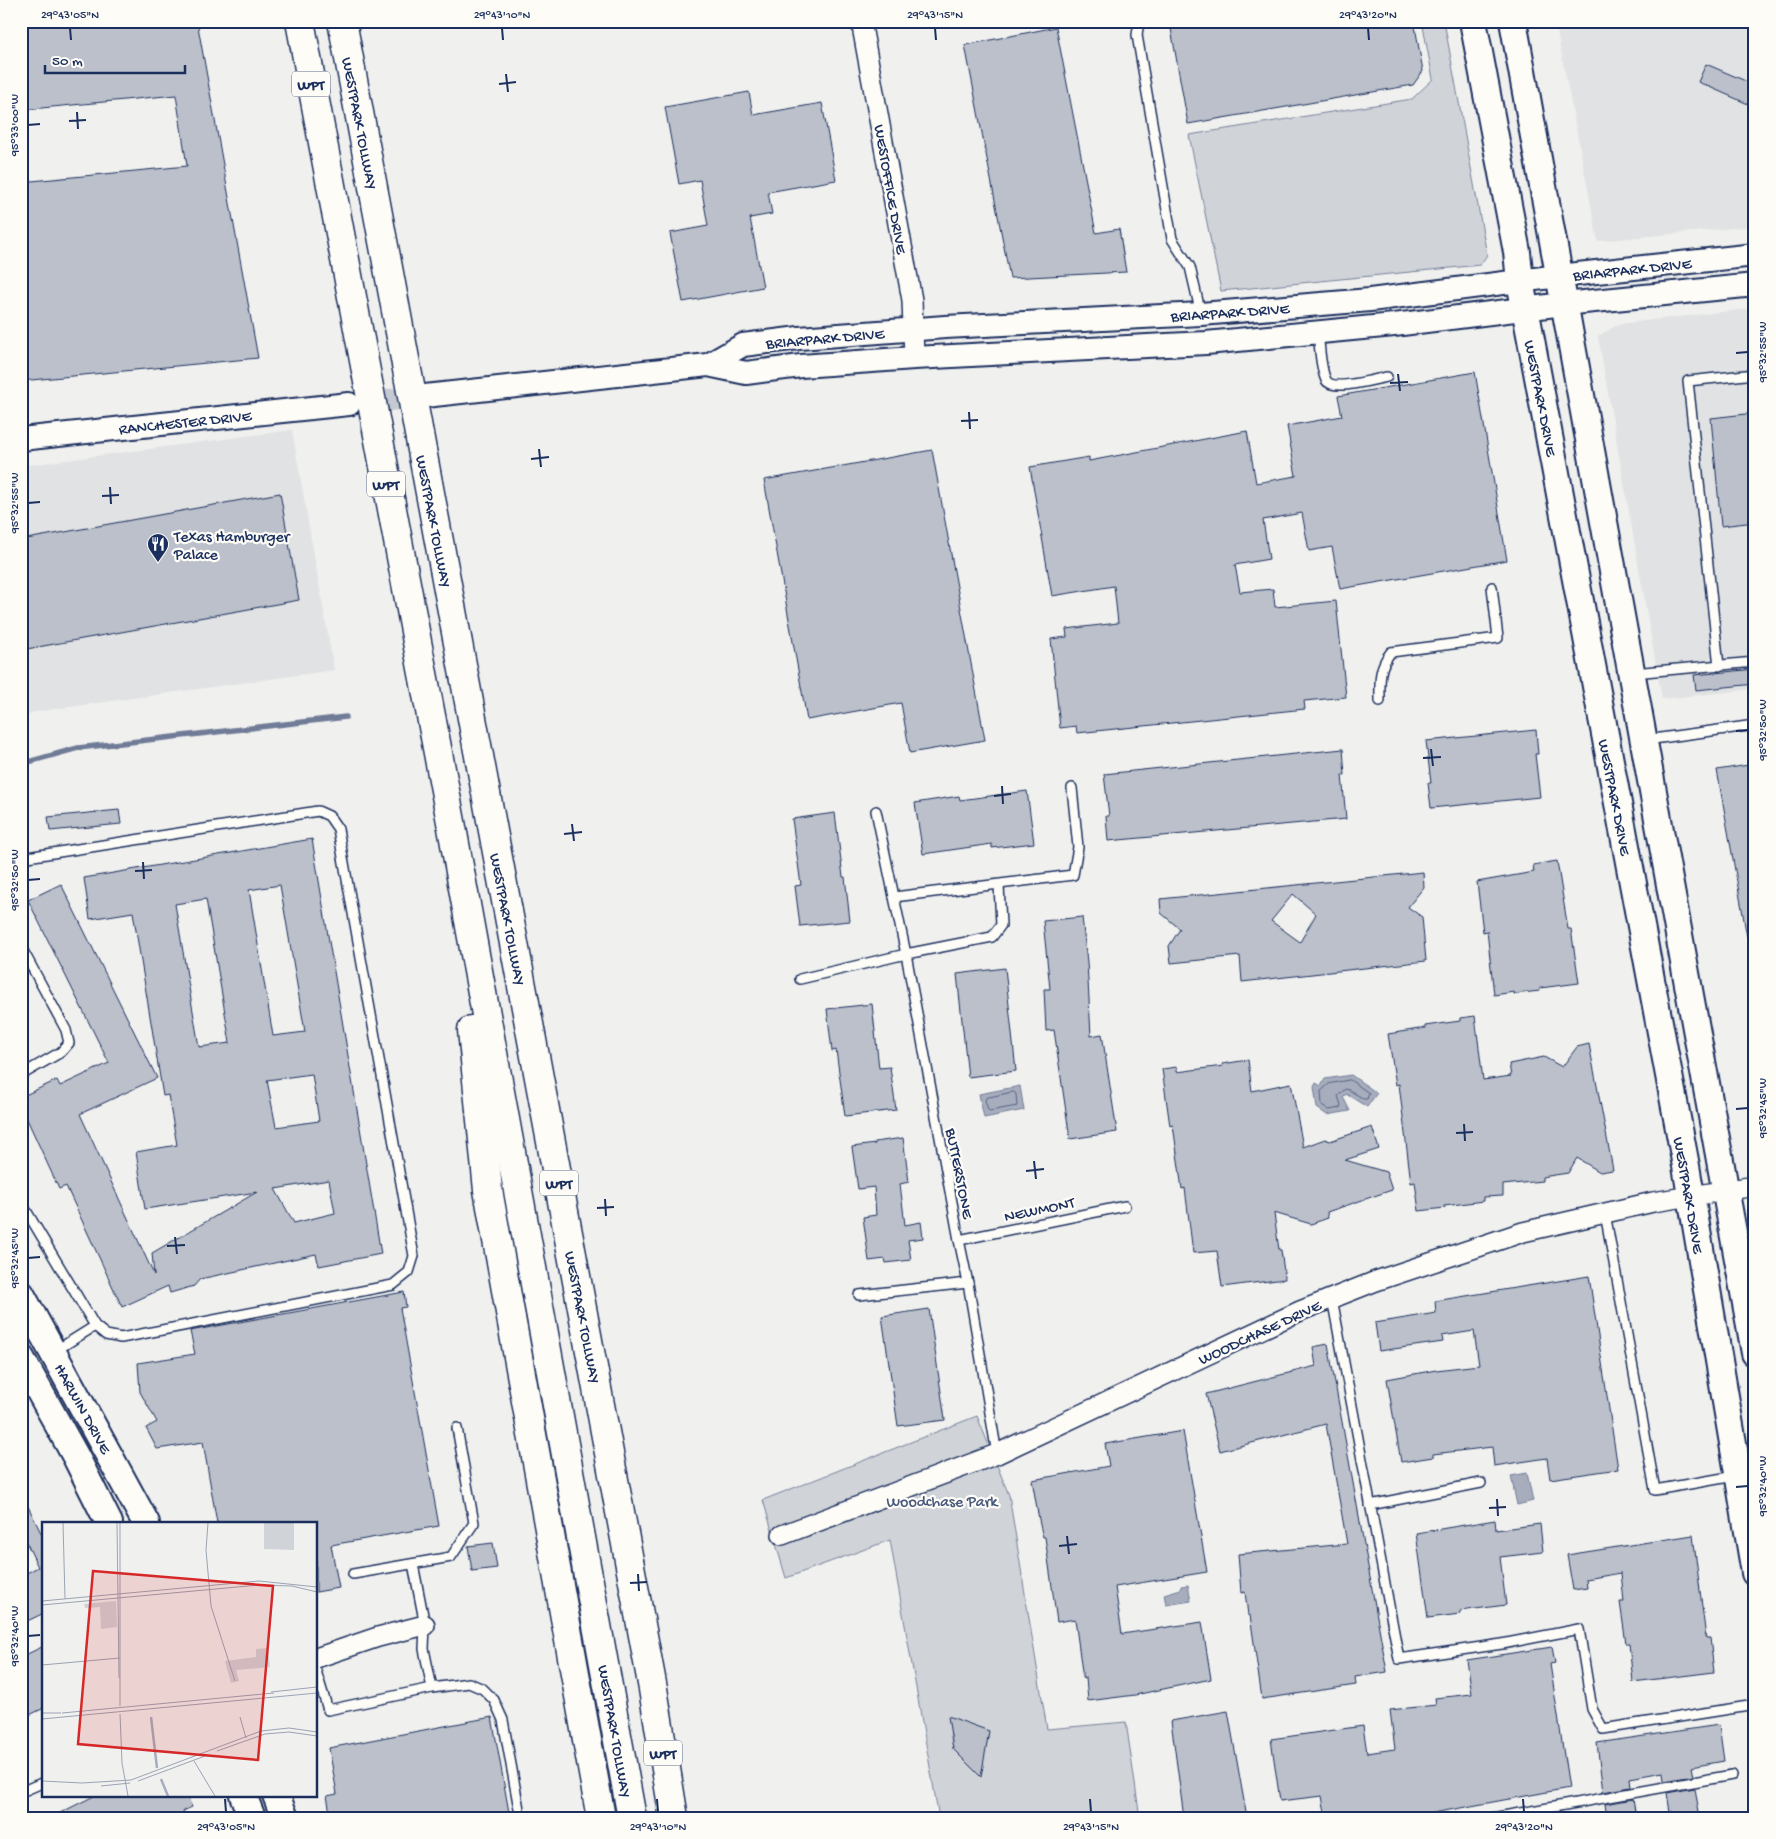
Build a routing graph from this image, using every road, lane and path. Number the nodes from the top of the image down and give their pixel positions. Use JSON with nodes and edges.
{"nodes":[{"id":1,"x":292,"y":21,"type":"edge"},
{"id":2,"x":300,"y":21,"type":"edge"},
{"id":3,"x":342,"y":21,"type":"edge"},
{"id":4,"x":861,"y":21,"type":"edge"},
{"id":5,"x":1139,"y":21,"type":"edge"},
{"id":6,"x":1473,"y":21,"type":"edge"},
{"id":7,"x":1512,"y":21,"type":"edge"},
{"id":8,"x":322,"y":146,"type":"junction"},
{"id":9,"x":1755,"y":255,"type":"edge"},
{"id":10,"x":1559,"y":276,"type":"junction"},
{"id":11,"x":1520,"y":281,"type":"junction"},
{"id":12,"x":1755,"y":285,"type":"edge"},
{"id":13,"x":1564,"y":304,"type":"junction"},
{"id":14,"x":1525,"y":309,"type":"junction"},
{"id":15,"x":1201,"y":314,"type":"junction"},
{"id":16,"x":913,"y":330,"type":"junction"},
{"id":17,"x":1318,"y":333,"type":"junction"},
{"id":18,"x":1206,"y":343,"type":"junction"},
{"id":19,"x":914,"y":358,"type":"junction"},
{"id":20,"x":708,"y":365,"type":"junction"},
{"id":21,"x":1755,"y":374,"type":"edge"},
{"id":22,"x":1387,"y":377,"type":"dead end"},
{"id":23,"x":425,"y":396,"type":"tunnel mouth"},
{"id":24,"x":348,"y":404,"type":"tunnel mouth"},
{"id":25,"x":21,"y":439,"type":"edge"},
{"id":26,"x":1492,"y":587,"type":"dead end"},
{"id":27,"x":1755,"y":662,"type":"edge"},
{"id":28,"x":1719,"y":666,"type":"junction"},
{"id":29,"x":1632,"y":673,"type":"junction"},
{"id":30,"x":1380,"y":701,"type":"dead end"},
{"id":31,"x":1755,"y":725,"type":"edge"},
{"id":32,"x":1644,"y":740,"type":"junction"},
{"id":33,"x":1072,"y":788,"type":"dead end"},
{"id":34,"x":876,"y":811,"type":"dead end"},
{"id":35,"x":450,"y":822,"type":"junction"},
{"id":36,"x":21,"y":858,"type":"edge"},
{"id":37,"x":999,"y":885,"type":"junction"},
{"id":38,"x":894,"y":898,"type":"junction"},
{"id":39,"x":1672,"y":900,"type":"junction"},
{"id":40,"x":1637,"y":907,"type":"junction"},
{"id":41,"x":21,"y":947,"type":"edge"},
{"id":42,"x":906,"y":954,"type":"junction"},
{"id":43,"x":800,"y":979,"type":"dead end"},
{"id":44,"x":21,"y":1075,"type":"edge"},
{"id":45,"x":1755,"y":1186,"type":"edge"},
{"id":46,"x":1725,"y":1190,"type":"junction"},
{"id":47,"x":1691,"y":1196,"type":"junction"},
{"id":48,"x":21,"y":1202,"type":"edge"},
{"id":49,"x":1125,"y":1206,"type":"dead end"},
{"id":50,"x":1605,"y":1213,"type":"junction"},
{"id":51,"x":959,"y":1240,"type":"junction"},
{"id":52,"x":968,"y":1283,"type":"junction"},
{"id":53,"x":21,"y":1294,"type":"edge"},
{"id":54,"x":859,"y":1295,"type":"dead end"},
{"id":55,"x":1332,"y":1297,"type":"junction"},
{"id":56,"x":95,"y":1326,"type":"junction"},
{"id":57,"x":53,"y":1352,"type":"junction"},
{"id":58,"x":1755,"y":1353,"type":"edge"},
{"id":59,"x":21,"y":1358,"type":"edge"},
{"id":60,"x":457,"y":1428,"type":"dead end"},
{"id":61,"x":104,"y":1443,"type":"junction"},
{"id":62,"x":997,"y":1454,"type":"junction"},
{"id":63,"x":76,"y":1457,"type":"junction"},
{"id":64,"x":1739,"y":1475,"type":"junction"},
{"id":65,"x":1481,"y":1483,"type":"dead end"},
{"id":66,"x":1370,"y":1505,"type":"junction"},
{"id":67,"x":108,"y":1522,"type":"edge"},
{"id":68,"x":145,"y":1522,"type":"edge"},
{"id":69,"x":782,"y":1535,"type":"dead end"},
{"id":70,"x":413,"y":1564,"type":"junction"},
{"id":71,"x":1755,"y":1573,"type":"edge"},
{"id":72,"x":353,"y":1574,"type":"dead end"},
{"id":73,"x":425,"y":1625,"type":"junction"},
{"id":74,"x":318,"y":1657,"type":"edge"},
{"id":75,"x":318,"y":1678,"type":"edge"},
{"id":76,"x":432,"y":1688,"type":"junction"},
{"id":77,"x":653,"y":1689,"type":"junction"},
{"id":78,"x":1755,"y":1705,"type":"edge"},
{"id":79,"x":1732,"y":1775,"type":"dead end"},
{"id":80,"x":42,"y":1783,"type":"edge"},
{"id":81,"x":21,"y":1792,"type":"edge"},
{"id":82,"x":243,"y":1796,"type":"edge"},
{"id":83,"x":276,"y":1796,"type":"edge"},
{"id":84,"x":518,"y":1809,"type":"dead end"},
{"id":85,"x":252,"y":1818,"type":"edge"},
{"id":86,"x":285,"y":1818,"type":"edge"},
{"id":87,"x":600,"y":1818,"type":"edge"},
{"id":88,"x":632,"y":1818,"type":"edge"},
{"id":89,"x":674,"y":1818,"type":"edge"},
{"id":90,"x":684,"y":1818,"type":"edge"},
{"id":91,"x":1492,"y":1818,"type":"edge"}],
"edges":[{"from":1,"to":8,"type":"highway"},
{"from":2,"to":8,"type":"highway","name":"WESTPARK TOLLWAY","number":"WPT"},
{"from":3,"to":77,"type":"highway","name":"WESTPARK TOLLWAY","number":"WPT"},
{"from":4,"to":16,"type":"street","name":"WESTOFFICE DRIVE"},
{"from":5,"to":15,"type":"lane"},
{"from":6,"to":11,"type":"main road","name":"WESTPARK DRIVE"},
{"from":7,"to":10,"type":"main road"},
{"from":8,"to":35,"type":"highway","name":"WESTPARK TOLLWAY","number":"WPT"},
{"from":9,"to":10,"type":"street","name":"BRIARPARK DRIVE"},
{"from":10,"to":11,"type":"street","name":"BRIARPARK DRIVE"},
{"from":10,"to":13,"type":"main road"},
{"from":11,"to":14,"type":"main road","name":"WESTPARK DRIVE"},
{"from":11,"to":15,"type":"street","name":"BRIARPARK DRIVE"},
{"from":12,"to":13,"type":"street","name":"BRIARPARK DRIVE"},
{"from":13,"to":14,"type":"street","name":"BRIARPARK DRIVE"},
{"from":13,"to":29,"type":"main road"},
{"from":14,"to":17,"type":"street","name":"BRIARPARK DRIVE"},
{"from":14,"to":40,"type":"main road","name":"WESTPARK DRIVE"},
{"from":15,"to":16,"type":"street","name":"BRIARPARK DRIVE"},
{"from":15,"to":18,"type":"street"},
{"from":16,"to":19,"type":"street","name":"WESTOFFICE DRIVE"},
{"from":16,"to":20,"type":"street","name":"BRIARPARK DRIVE"},
{"from":17,"to":18,"type":"street","name":"BRIARPARK DRIVE"},
{"from":17,"to":22,"type":"lane"},
{"from":18,"to":19,"type":"street","name":"BRIARPARK DRIVE"},
{"from":19,"to":20,"type":"street","name":"BRIARPARK DRIVE"},
{"from":20,"to":23,"type":"street","name":"BRIARPARK DRIVE"},
{"from":21,"to":28,"type":"lane"},
{"from":24,"to":25,"type":"street","name":"RANCHESTER DRIVE"},
{"from":26,"to":30,"type":"lane"},
{"from":27,"to":28,"type":"lane"},
{"from":28,"to":29,"type":"lane"},
{"from":29,"to":32,"type":"main road"},
{"from":31,"to":32,"type":"lane"},
{"from":32,"to":39,"type":"main road"},
{"from":33,"to":37,"type":"lane"},
{"from":34,"to":38,"type":"lane","name":"BUTTERSTONE"},
{"from":35,"to":87,"type":"highway"},
{"from":35,"to":88,"type":"highway","name":"WESTPARK TOLLWAY","number":"WPT"},
{"from":36,"to":56,"type":"lane"},
{"from":37,"to":38,"type":"lane"},
{"from":37,"to":42,"type":"lane"},
{"from":38,"to":42,"type":"lane","name":"BUTTERSTONE"},
{"from":39,"to":40,"type":"main road"},
{"from":39,"to":46,"type":"main road"},
{"from":40,"to":47,"type":"main road","name":"WESTPARK DRIVE"},
{"from":41,"to":44,"type":"lane"},
{"from":42,"to":43,"type":"lane"},
{"from":42,"to":51,"type":"lane","name":"BUTTERSTONE"},
{"from":45,"to":46,"type":"street","name":"WOODCHASE DRIVE"},
{"from":46,"to":47,"type":"street","name":"WOODCHASE DRIVE"},
{"from":46,"to":58,"type":"main road"},
{"from":47,"to":50,"type":"street","name":"WOODCHASE DRIVE"},
{"from":47,"to":64,"type":"main road","name":"WESTPARK DRIVE"},
{"from":48,"to":56,"type":"lane"},
{"from":49,"to":51,"type":"lane","name":"NEWMONT"},
{"from":50,"to":55,"type":"street","name":"WOODCHASE DRIVE"},
{"from":50,"to":64,"type":"lane"},
{"from":51,"to":52,"type":"lane","name":"BUTTERSTONE"},
{"from":52,"to":54,"type":"lane"},
{"from":52,"to":62,"type":"lane","name":"BUTTERSTONE"},
{"from":53,"to":57,"type":"main road","name":"HARWIN DRIVE"},
{"from":55,"to":62,"type":"street","name":"WOODCHASE DRIVE"},
{"from":55,"to":66,"type":"lane"},
{"from":56,"to":57,"type":"lane"},
{"from":57,"to":61,"type":"main road","name":"HARWIN DRIVE"},
{"from":59,"to":63,"type":"main road","name":"HARWIN DRIVE"},
{"from":60,"to":70,"type":"lane"},
{"from":61,"to":63,"type":"main road"},
{"from":61,"to":68,"type":"main road","name":"HARWIN DRIVE"},
{"from":62,"to":69,"type":"street","name":"WOODCHASE DRIVE"},
{"from":63,"to":67,"type":"main road","name":"HARWIN DRIVE"},
{"from":64,"to":71,"type":"main road","name":"WESTPARK DRIVE"},
{"from":65,"to":66,"type":"lane"},
{"from":66,"to":78,"type":"lane"},
{"from":70,"to":72,"type":"lane"},
{"from":70,"to":73,"type":"lane"},
{"from":73,"to":74,"type":"street"},
{"from":73,"to":76,"type":"lane"},
{"from":75,"to":76,"type":"lane"},
{"from":76,"to":84,"type":"lane"},
{"from":77,"to":89,"type":"highway","name":"WESTPARK TOLLWAY","number":"WPT"},
{"from":77,"to":90,"type":"highway"},
{"from":79,"to":91,"type":"lane"},
{"from":80,"to":81,"type":"lane"},
{"from":82,"to":85,"type":"main road"},
{"from":83,"to":86,"type":"main road"}]}
